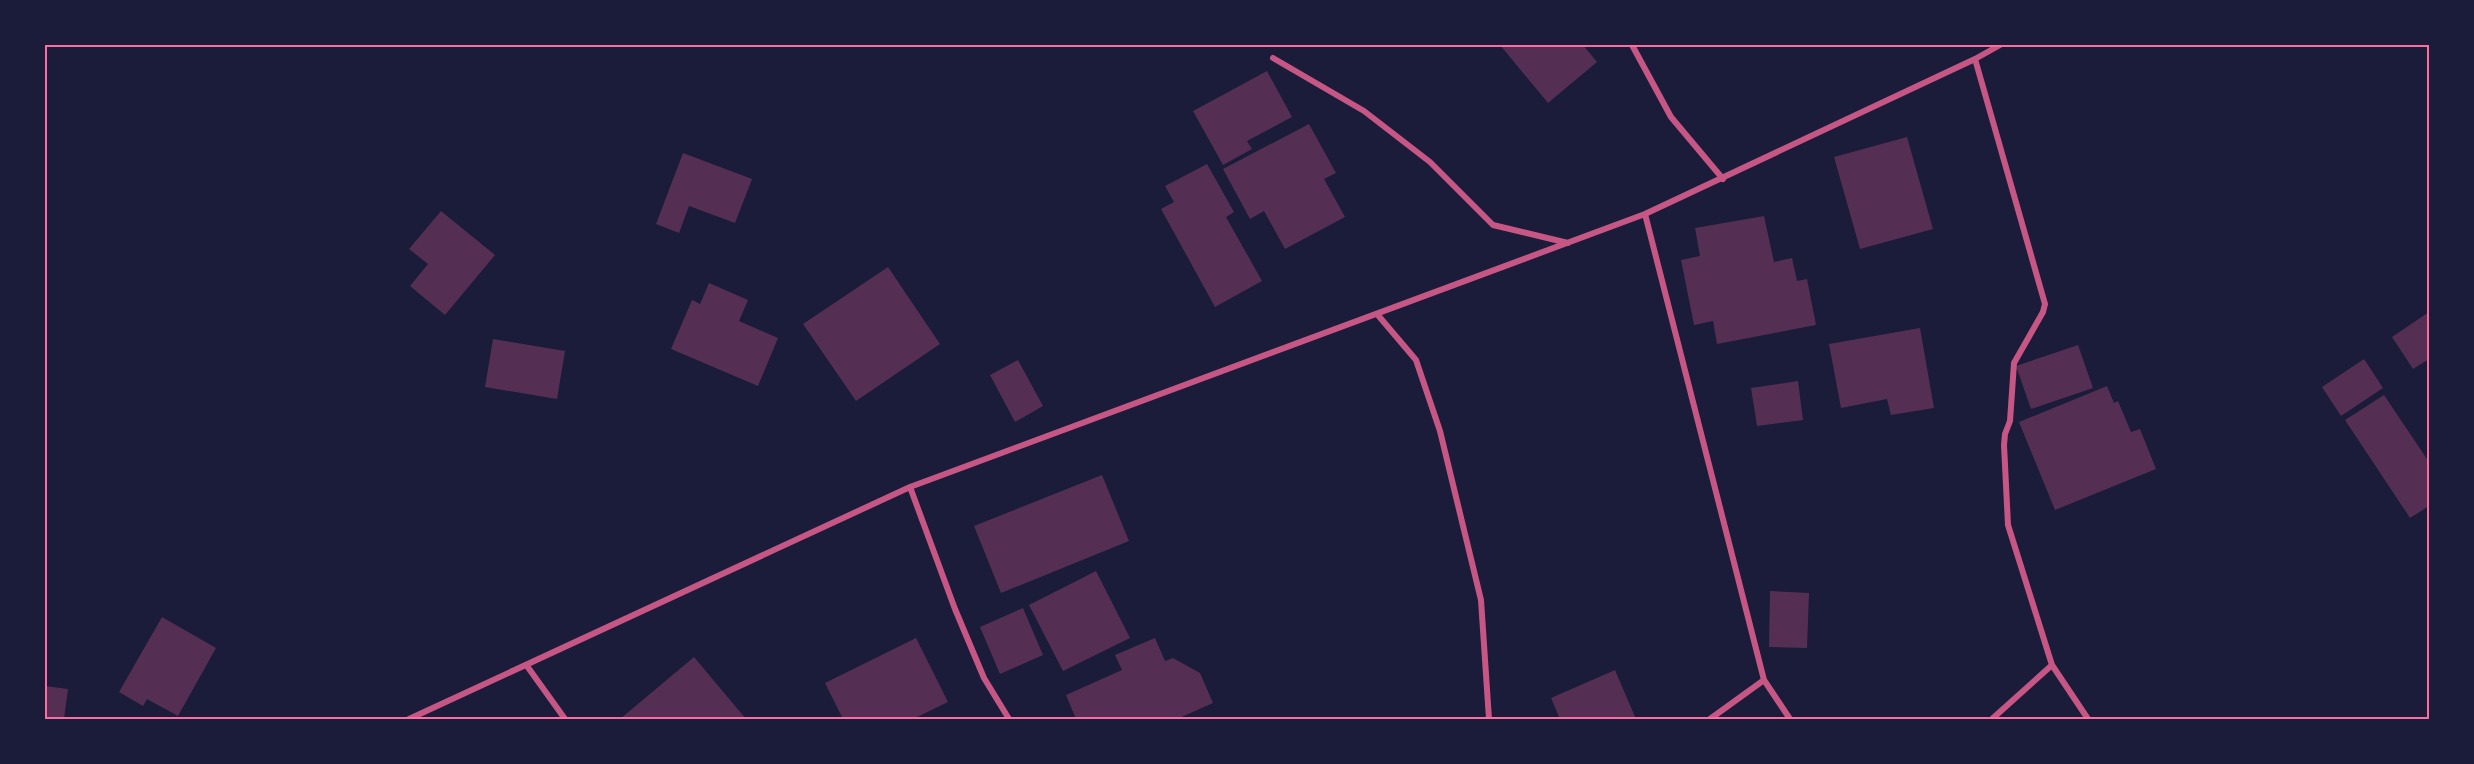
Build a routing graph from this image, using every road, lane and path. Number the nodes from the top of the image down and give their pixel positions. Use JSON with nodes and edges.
{"nodes":[{"id":1,"x":1632,"y":45,"type":"edge"},
{"id":2,"x":2000,"y":45,"type":"edge"},
{"id":3,"x":1273,"y":58,"type":"dead end"},
{"id":4,"x":1975,"y":58,"type":"junction"},
{"id":5,"x":1723,"y":179,"type":"junction"},
{"id":6,"x":1645,"y":214,"type":"junction"},
{"id":7,"x":1568,"y":244,"type":"junction"},
{"id":8,"x":1377,"y":314,"type":"junction"},
{"id":9,"x":910,"y":487,"type":"junction"},
{"id":10,"x":2052,"y":665,"type":"junction"},
{"id":11,"x":527,"y":666,"type":"junction"},
{"id":12,"x":1764,"y":680,"type":"junction"},
{"id":13,"x":409,"y":719,"type":"edge"},
{"id":14,"x":565,"y":719,"type":"edge"},
{"id":15,"x":1010,"y":719,"type":"edge"},
{"id":16,"x":1489,"y":719,"type":"edge"},
{"id":17,"x":1710,"y":719,"type":"edge"},
{"id":18,"x":1790,"y":719,"type":"edge"},
{"id":19,"x":1992,"y":719,"type":"edge"},
{"id":20,"x":2088,"y":719,"type":"edge"}],
"edges":[{"from":1,"to":5,"type":"street"},
{"from":2,"to":4,"type":"street"},
{"from":3,"to":7,"type":"street"},
{"from":4,"to":5,"type":"street"},
{"from":4,"to":10,"type":"street"},
{"from":5,"to":6,"type":"street"},
{"from":6,"to":7,"type":"street"},
{"from":6,"to":12,"type":"street"},
{"from":7,"to":8,"type":"street"},
{"from":8,"to":9,"type":"street"},
{"from":8,"to":16,"type":"street"},
{"from":9,"to":11,"type":"street"},
{"from":9,"to":15,"type":"street"},
{"from":10,"to":19,"type":"street"},
{"from":10,"to":20,"type":"street"},
{"from":11,"to":13,"type":"street"},
{"from":11,"to":14,"type":"street"},
{"from":12,"to":17,"type":"street"},
{"from":12,"to":18,"type":"street"}]}
